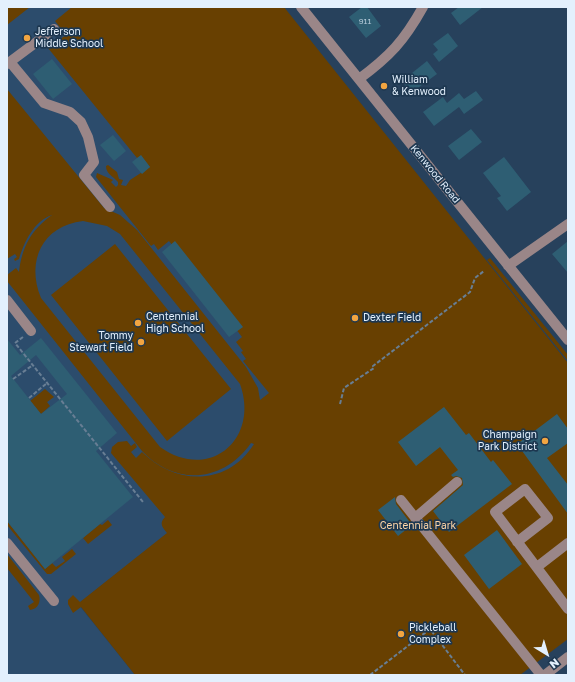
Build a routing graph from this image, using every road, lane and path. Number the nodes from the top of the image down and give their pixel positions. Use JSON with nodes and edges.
{"nodes":[{"id":1,"x":301,"y":7,"type":"edge"},
{"id":2,"x":423,"y":7,"type":"edge"},
{"id":3,"x":54,"y":29,"type":"dead end"},
{"id":4,"x":9,"y":63,"type":"edge"},
{"id":5,"x":359,"y":79,"type":"junction"},
{"id":6,"x":110,"y":207,"type":"dead end"},
{"id":7,"x":568,"y":224,"type":"edge"},
{"id":8,"x":508,"y":266,"type":"junction"},
{"id":9,"x":484,"y":271,"type":"dead end"},
{"id":10,"x":7,"y":300,"type":"edge"},
{"id":11,"x":31,"y":331,"type":"joint"},
{"id":12,"x":568,"y":340,"type":"edge"},
{"id":13,"x":32,"y":365,"type":"junction"},
{"id":14,"x":13,"y":379,"type":"dead end"},
{"id":15,"x":48,"y":383,"type":"junction"},
{"id":16,"x":29,"y":398,"type":"dead end"},
{"id":17,"x":340,"y":404,"type":"dead end"},
{"id":18,"x":457,"y":482,"type":"dead end"},
{"id":19,"x":401,"y":500,"type":"dead end"},
{"id":20,"x":143,"y":502,"type":"dead end"},
{"id":21,"x":415,"y":518,"type":"junction"},
{"id":22,"x":517,"y":542,"type":"junction"},
{"id":23,"x":7,"y":543,"type":"edge"},
{"id":24,"x":568,"y":543,"type":"edge"},
{"id":25,"x":536,"y":567,"type":"junction"},
{"id":26,"x":54,"y":601,"type":"dead end"},
{"id":27,"x":568,"y":608,"type":"edge"},
{"id":28,"x":568,"y":657,"type":"edge"},
{"id":29,"x":370,"y":675,"type":"edge"},
{"id":30,"x":465,"y":675,"type":"edge"},
{"id":31,"x":542,"y":675,"type":"edge"},
{"id":32,"x":545,"y":675,"type":"edge"}],
"edges":[{"from":1,"to":5,"type":"street","name":"Kenwood Road"},
{"from":2,"to":5,"type":"street"},
{"from":3,"to":4,"type":"street"},
{"from":4,"to":6,"type":"street"},
{"from":5,"to":8,"type":"street","name":"Kenwood Road"},
{"from":7,"to":8,"type":"street"},
{"from":8,"to":12,"type":"street","name":"Kenwood Road"},
{"from":9,"to":17,"type":"path"},
{"from":10,"to":11,"type":"street"},
{"from":11,"to":13,"type":"path"},
{"from":13,"to":14,"type":"path"},
{"from":13,"to":15,"type":"path"},
{"from":15,"to":16,"type":"path"},
{"from":15,"to":20,"type":"path"},
{"from":18,"to":21,"type":"street"},
{"from":19,"to":21,"type":"street"},
{"from":21,"to":31,"type":"street"},
{"from":22,"to":22,"type":"street"},
{"from":22,"to":25,"type":"street"},
{"from":23,"to":26,"type":"street"},
{"from":24,"to":25,"type":"street"},
{"from":25,"to":27,"type":"street"},
{"from":28,"to":32,"type":"street"},
{"from":29,"to":30,"type":"path"}]}
